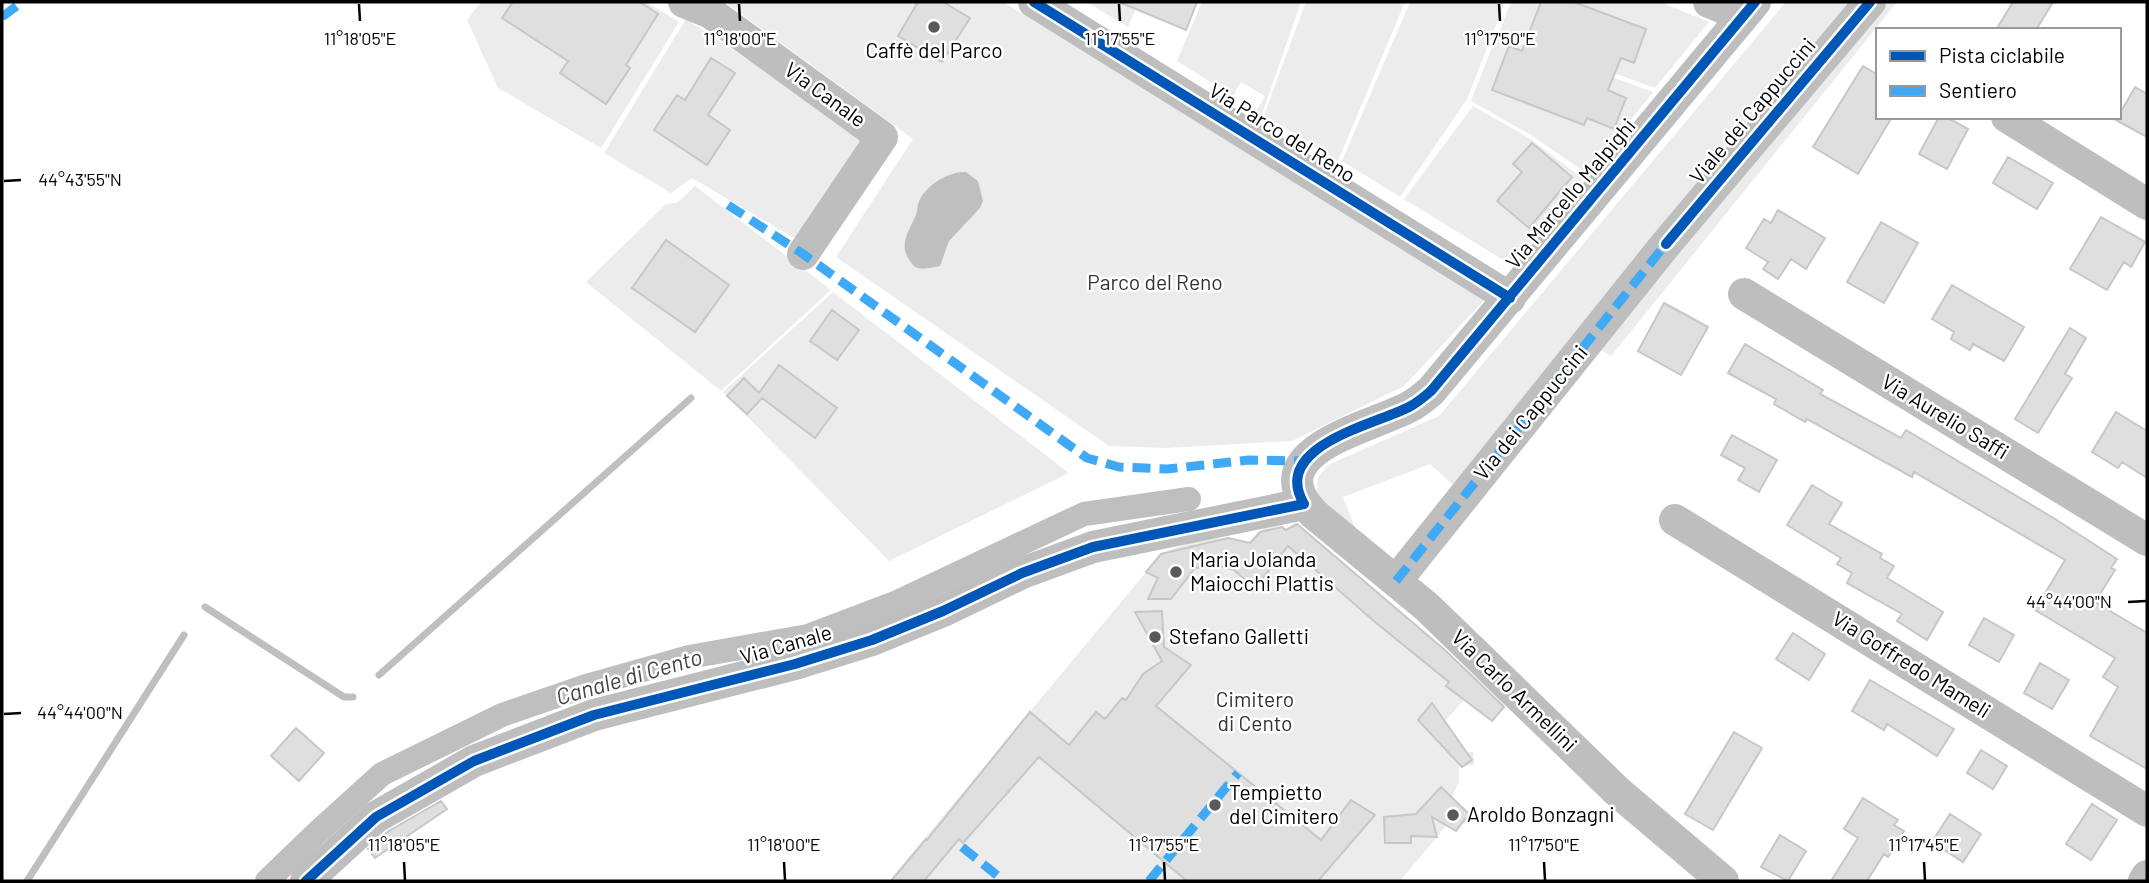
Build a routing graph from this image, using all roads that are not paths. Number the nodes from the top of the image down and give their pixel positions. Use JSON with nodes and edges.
{"nodes":[{"id":1,"x":684,"y":2,"type":"edge"},
{"id":2,"x":1034,"y":2,"type":"edge"},
{"id":3,"x":1709,"y":2,"type":"edge"},
{"id":4,"x":1870,"y":2,"type":"edge"},
{"id":5,"x":1749,"y":9,"type":"edge"},
{"id":6,"x":2010,"y":119,"type":"edge"},
{"id":7,"x":2147,"y":204,"type":"edge"},
{"id":8,"x":1665,"y":244,"type":"joint"},
{"id":9,"x":803,"y":254,"type":"dead end"},
{"id":10,"x":1744,"y":294,"type":"dead end"},
{"id":11,"x":1510,"y":298,"type":"junction"},
{"id":12,"x":1304,"y":504,"type":"junction"},
{"id":13,"x":1675,"y":520,"type":"dead end"},
{"id":14,"x":2147,"y":540,"type":"edge"},
{"id":15,"x":1396,"y":581,"type":"junction"},
{"id":16,"x":2147,"y":811,"type":"edge"},
{"id":17,"x":2147,"y":876,"type":"edge"},
{"id":18,"x":306,"y":881,"type":"edge"},
{"id":19,"x":1723,"y":881,"type":"edge"},
{"id":20,"x":2144,"y":881,"type":"edge"}],
"edges":[{"from":1,"to":9,"type":"street","name":"Via Canale"},
{"from":2,"to":11,"type":"street","name":"Via Parco del Reno"},
{"from":3,"to":5,"type":"street"},
{"from":4,"to":8,"type":"street","name":"Viale dei Cappuccini"},
{"from":5,"to":11,"type":"street","name":"Via Marcello Malpighi"},
{"from":6,"to":7,"type":"street"},
{"from":8,"to":15,"type":"street","name":"Via dei Cappuccini"},
{"from":10,"to":14,"type":"street","name":"Via Aurelio Saffi"},
{"from":11,"to":12,"type":"street","name":"Via Marcello Malpighi"},
{"from":12,"to":15,"type":"street","name":"Via Carlo Armellini"},
{"from":12,"to":18,"type":"street","name":"Via Canale"},
{"from":13,"to":16,"type":"street","name":"Via Goffredo Mameli"},
{"from":15,"to":19,"type":"street","name":"Via Carlo Armellini"},
{"from":17,"to":20,"type":"street"}]}
